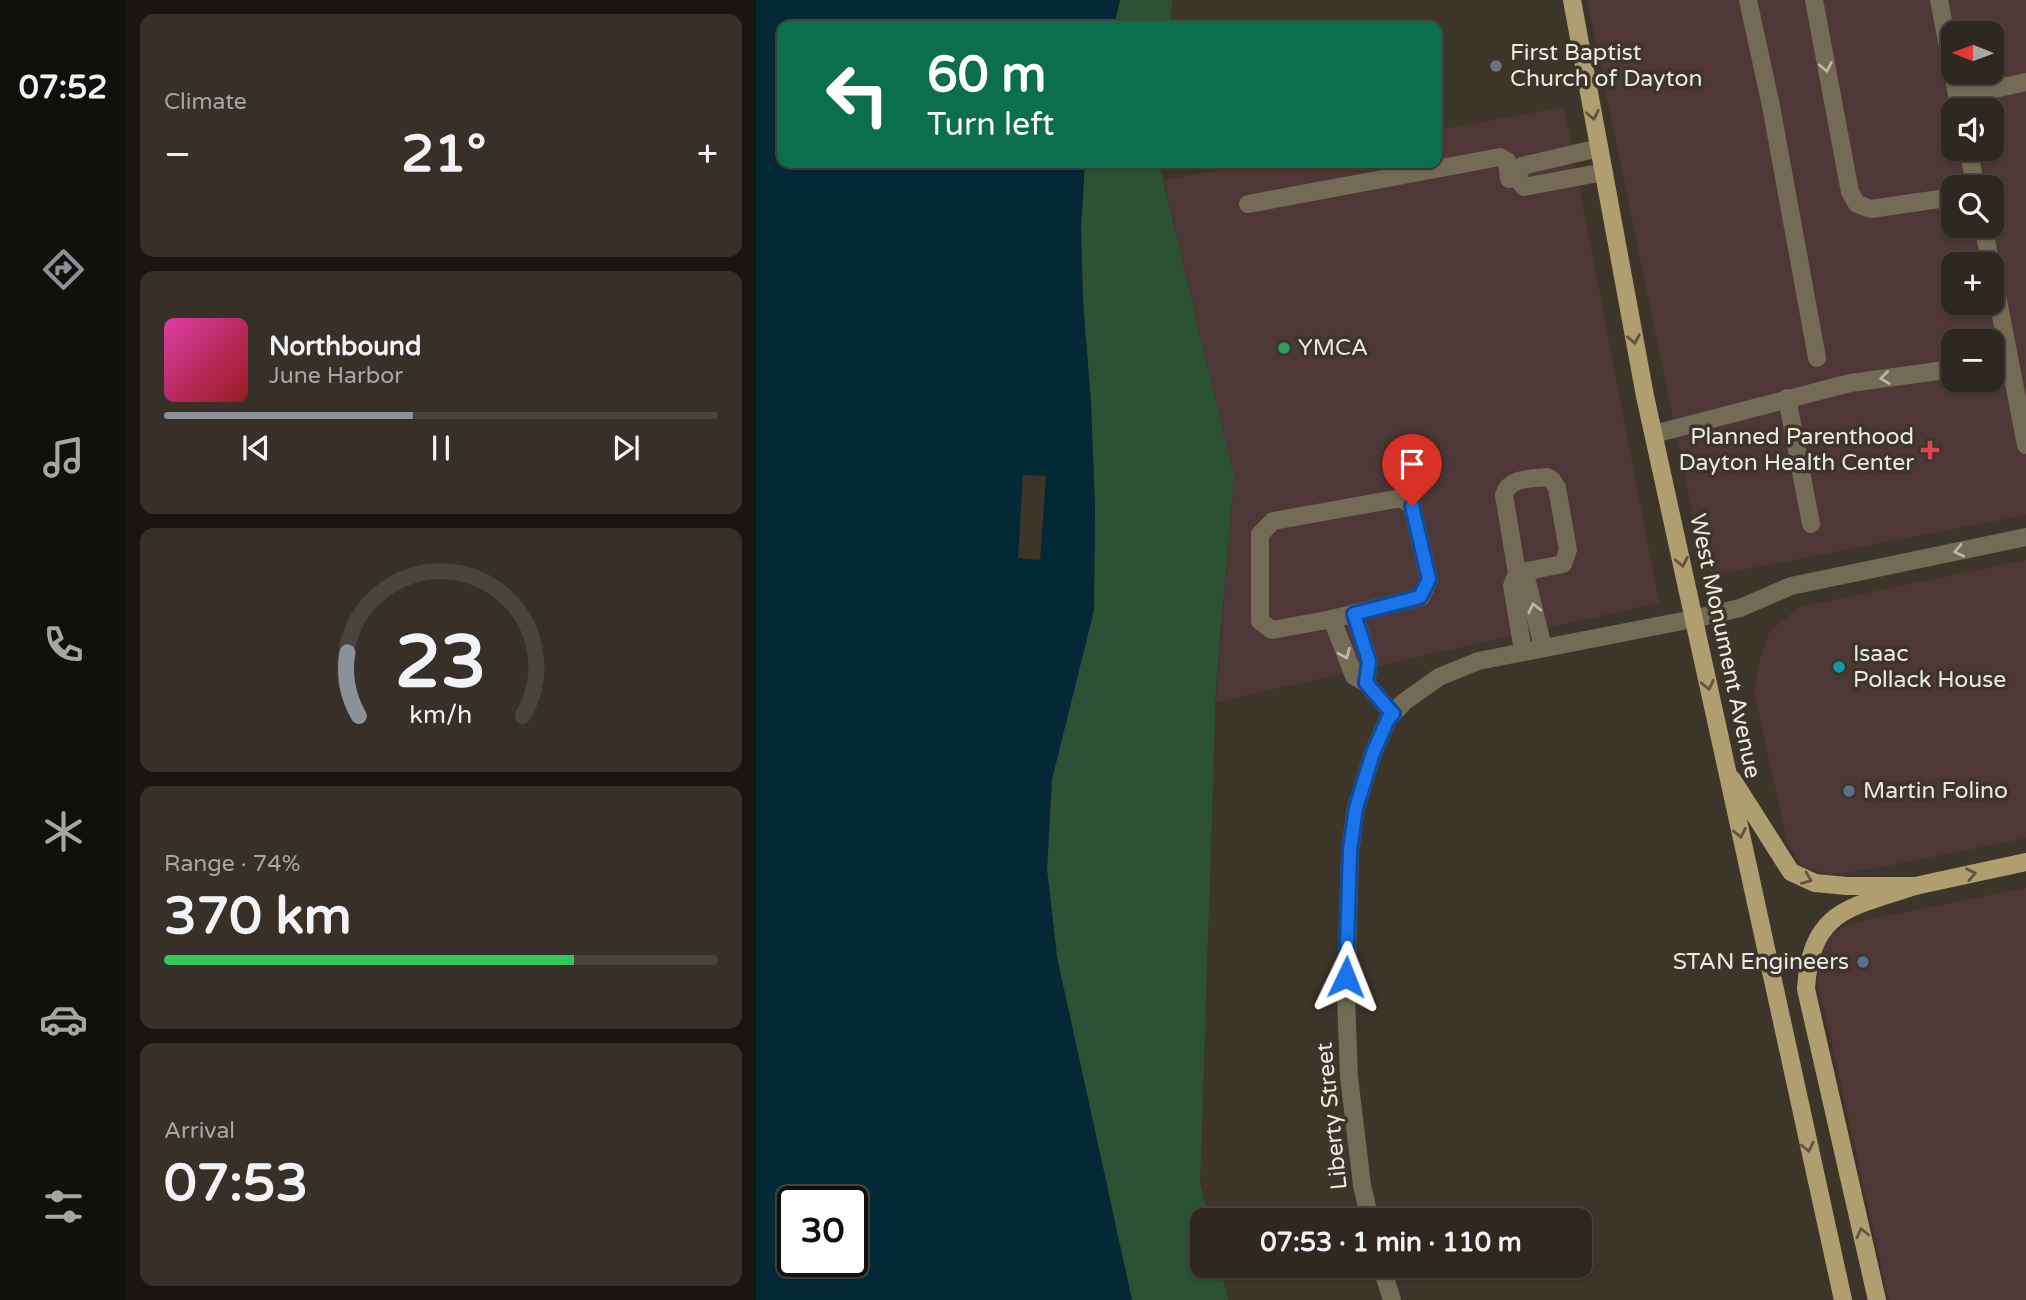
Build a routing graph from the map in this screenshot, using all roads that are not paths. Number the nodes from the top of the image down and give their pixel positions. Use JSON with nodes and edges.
{"nodes":[{"id":1,"x":1572,"y":0,"type":"edge"},
{"id":2,"x":1748,"y":0,"type":"edge"},
{"id":3,"x":1814,"y":0,"type":"edge"},
{"id":4,"x":1939,"y":0,"type":"edge"},
{"id":5,"x":2026,"y":82,"type":"edge"},
{"id":6,"x":1958,"y":98,"type":"edge"},
{"id":7,"x":1977,"y":98,"type":"edge"},
{"id":8,"x":1599,"y":148,"type":"junction"},
{"id":9,"x":1604,"y":172,"type":"junction"},
{"id":10,"x":1517,"y":178,"type":"junction"},
{"id":11,"x":1941,"y":199,"type":"edge"},
{"id":12,"x":1248,"y":205,"type":"dead end"},
{"id":13,"x":1817,"y":358,"type":"dead end"},
{"id":14,"x":1941,"y":371,"type":"edge"},
{"id":15,"x":2004,"y":373,"type":"edge"},
{"id":16,"x":1787,"y":398,"type":"junction"},
{"id":17,"x":1654,"y":434,"type":"junction"},
{"id":18,"x":2026,"y":445,"type":"edge"},
{"id":19,"x":1811,"y":524,"type":"dead end"},
{"id":20,"x":2026,"y":537,"type":"edge"},
{"id":21,"x":1517,"y":573,"type":"junction"},
{"id":22,"x":1354,"y":614,"type":"junction"},
{"id":23,"x":1332,"y":619,"type":"junction"},
{"id":24,"x":1693,"y":619,"type":"junction"},
{"id":25,"x":1543,"y":648,"type":"junction"},
{"id":26,"x":1523,"y":651,"type":"junction"},
{"id":27,"x":1366,"y":683,"type":"junction"},
{"id":28,"x":1391,"y":717,"type":"junction"},
{"id":29,"x":1725,"y":767,"type":"junction"},
{"id":30,"x":2026,"y":862,"type":"edge"},
{"id":31,"x":1915,"y":886,"type":"junction"},
{"id":32,"x":1367,"y":1208,"type":"edge"},
{"id":33,"x":1385,"y":1278,"type":"edge"},
{"id":34,"x":1392,"y":1300,"type":"edge"},
{"id":35,"x":1843,"y":1300,"type":"edge"},
{"id":36,"x":1877,"y":1300,"type":"edge"}],
"edges":[{"from":1,"to":8,"type":"main road","name":"West Monument Avenue","one_way":true},
{"from":2,"to":13,"type":"street"},
{"from":3,"to":11,"type":"street","one_way":true},
{"from":4,"to":6,"type":"street"},
{"from":5,"to":7,"type":"street"},
{"from":8,"to":9,"type":"main road","name":"West Monument Avenue"},
{"from":8,"to":10,"type":"street"},
{"from":9,"to":10,"type":"street"},
{"from":9,"to":17,"type":"main road","name":"West Monument Avenue","one_way":true},
{"from":10,"to":12,"type":"street"},
{"from":14,"to":16,"type":"street","one_way":true},
{"from":15,"to":18,"type":"street"},
{"from":16,"to":17,"type":"street"},
{"from":16,"to":19,"type":"street"},
{"from":17,"to":24,"type":"main road","name":"West Monument Avenue","one_way":true},
{"from":20,"to":24,"type":"street","one_way":true},
{"from":21,"to":21,"type":"street"},
{"from":25,"to":21,"type":"street","one_way":true},
{"from":21,"to":26,"type":"street"},
{"from":22,"to":23,"type":"street"},
{"from":22,"to":23,"type":"street"},
{"from":22,"to":27,"type":"street"},
{"from":23,"to":27,"type":"street","one_way":true},
{"from":24,"to":25,"type":"street"},
{"from":24,"to":29,"type":"main road","name":"West Monument Avenue","one_way":true},
{"from":25,"to":26,"type":"street"},
{"from":26,"to":28,"type":"street"},
{"from":27,"to":28,"type":"street"},
{"from":28,"to":32,"type":"street","name":"Liberty Street"},
{"from":29,"to":31,"type":"main road","one_way":true},
{"from":29,"to":35,"type":"main road","name":"West Monument Avenue","one_way":true},
{"from":31,"to":30,"type":"main road","one_way":true},
{"from":36,"to":31,"type":"main road","one_way":true},
{"from":33,"to":34,"type":"street"}]}
